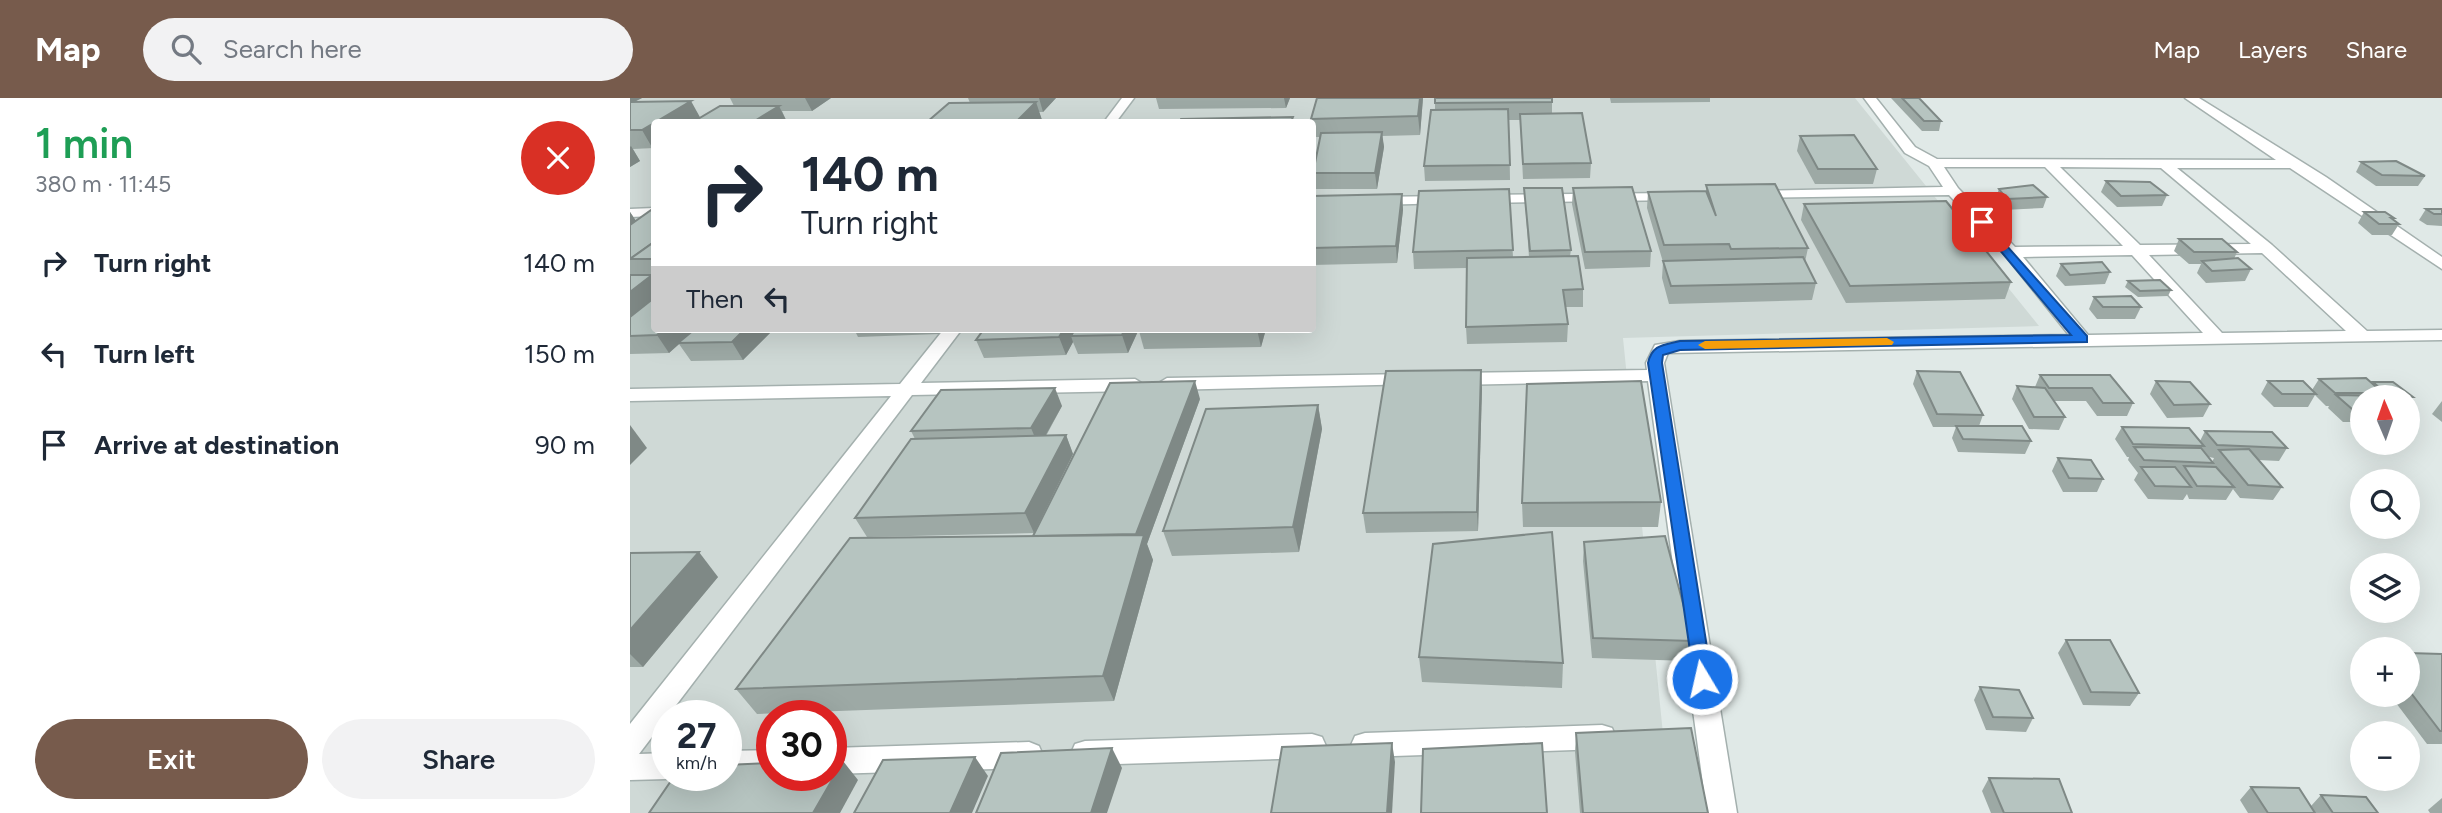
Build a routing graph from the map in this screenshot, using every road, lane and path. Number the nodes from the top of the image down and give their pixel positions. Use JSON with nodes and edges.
{"nodes":[{"id":1,"x":1128,"y":98,"type":"edge"},
{"id":2,"x":1870,"y":98,"type":"edge"},
{"id":3,"x":2191,"y":98,"type":"edge"},
{"id":4,"x":1112,"y":119,"type":"edge"},
{"id":5,"x":2162,"y":162,"type":"junction"},
{"id":6,"x":1934,"y":163,"type":"junction"},
{"id":7,"x":2048,"y":163,"type":"junction"},
{"id":8,"x":2293,"y":164,"type":"junction"},
{"id":9,"x":1953,"y":191,"type":"junction"},
{"id":10,"x":1739,"y":196,"type":"edge"},
{"id":11,"x":1685,"y":197,"type":"edge"},
{"id":12,"x":1354,"y":201,"type":"edge"},
{"id":13,"x":651,"y":212,"type":"edge"},
{"id":14,"x":630,"y":213,"type":"edge"},
{"id":15,"x":2266,"y":248,"type":"junction"},
{"id":16,"x":2136,"y":250,"type":"junction"},
{"id":17,"x":2011,"y":252,"type":"junction"},
{"id":18,"x":2442,"y":264,"type":"edge"},
{"id":19,"x":950,"y":333,"type":"edge"},
{"id":20,"x":2442,"y":335,"type":"edge"},
{"id":21,"x":2362,"y":336,"type":"junction"},
{"id":22,"x":2217,"y":338,"type":"junction"},
{"id":23,"x":2082,"y":339,"type":"junction"},
{"id":24,"x":1656,"y":375,"type":"junction"},
{"id":25,"x":906,"y":389,"type":"junction"},
{"id":26,"x":630,"y":395,"type":"edge"},
{"id":27,"x":1629,"y":737,"type":"edge"},
{"id":28,"x":630,"y":745,"type":"edge"},
{"id":29,"x":847,"y":761,"type":"edge"},
{"id":30,"x":651,"y":766,"type":"edge"},
{"id":31,"x":630,"y":767,"type":"edge"},
{"id":32,"x":1722,"y":813,"type":"edge"}],
"edges":[{"from":1,"to":4,"type":"street"},
{"from":2,"to":6,"type":"street"},
{"from":3,"to":8,"type":"street"},
{"from":5,"to":7,"type":"street"},
{"from":5,"to":8,"type":"street"},
{"from":5,"to":15,"type":"street"},
{"from":6,"to":7,"type":"street"},
{"from":6,"to":9,"type":"street"},
{"from":7,"to":16,"type":"street"},
{"from":8,"to":18,"type":"street"},
{"from":9,"to":10,"type":"street"},
{"from":9,"to":17,"type":"street"},
{"from":11,"to":12,"type":"street"},
{"from":13,"to":14,"type":"street"},
{"from":15,"to":16,"type":"street"},
{"from":15,"to":21,"type":"street"},
{"from":16,"to":17,"type":"street"},
{"from":16,"to":22,"type":"street"},
{"from":17,"to":23,"type":"street"},
{"from":19,"to":25,"type":"street"},
{"from":20,"to":21,"type":"street"},
{"from":21,"to":22,"type":"street"},
{"from":22,"to":23,"type":"street"},
{"from":23,"to":24,"type":"street"},
{"from":24,"to":25,"type":"street"},
{"from":24,"to":32,"type":"street"},
{"from":25,"to":26,"type":"street"},
{"from":25,"to":28,"type":"street"},
{"from":27,"to":29,"type":"street"},
{"from":30,"to":31,"type":"street"}]}
